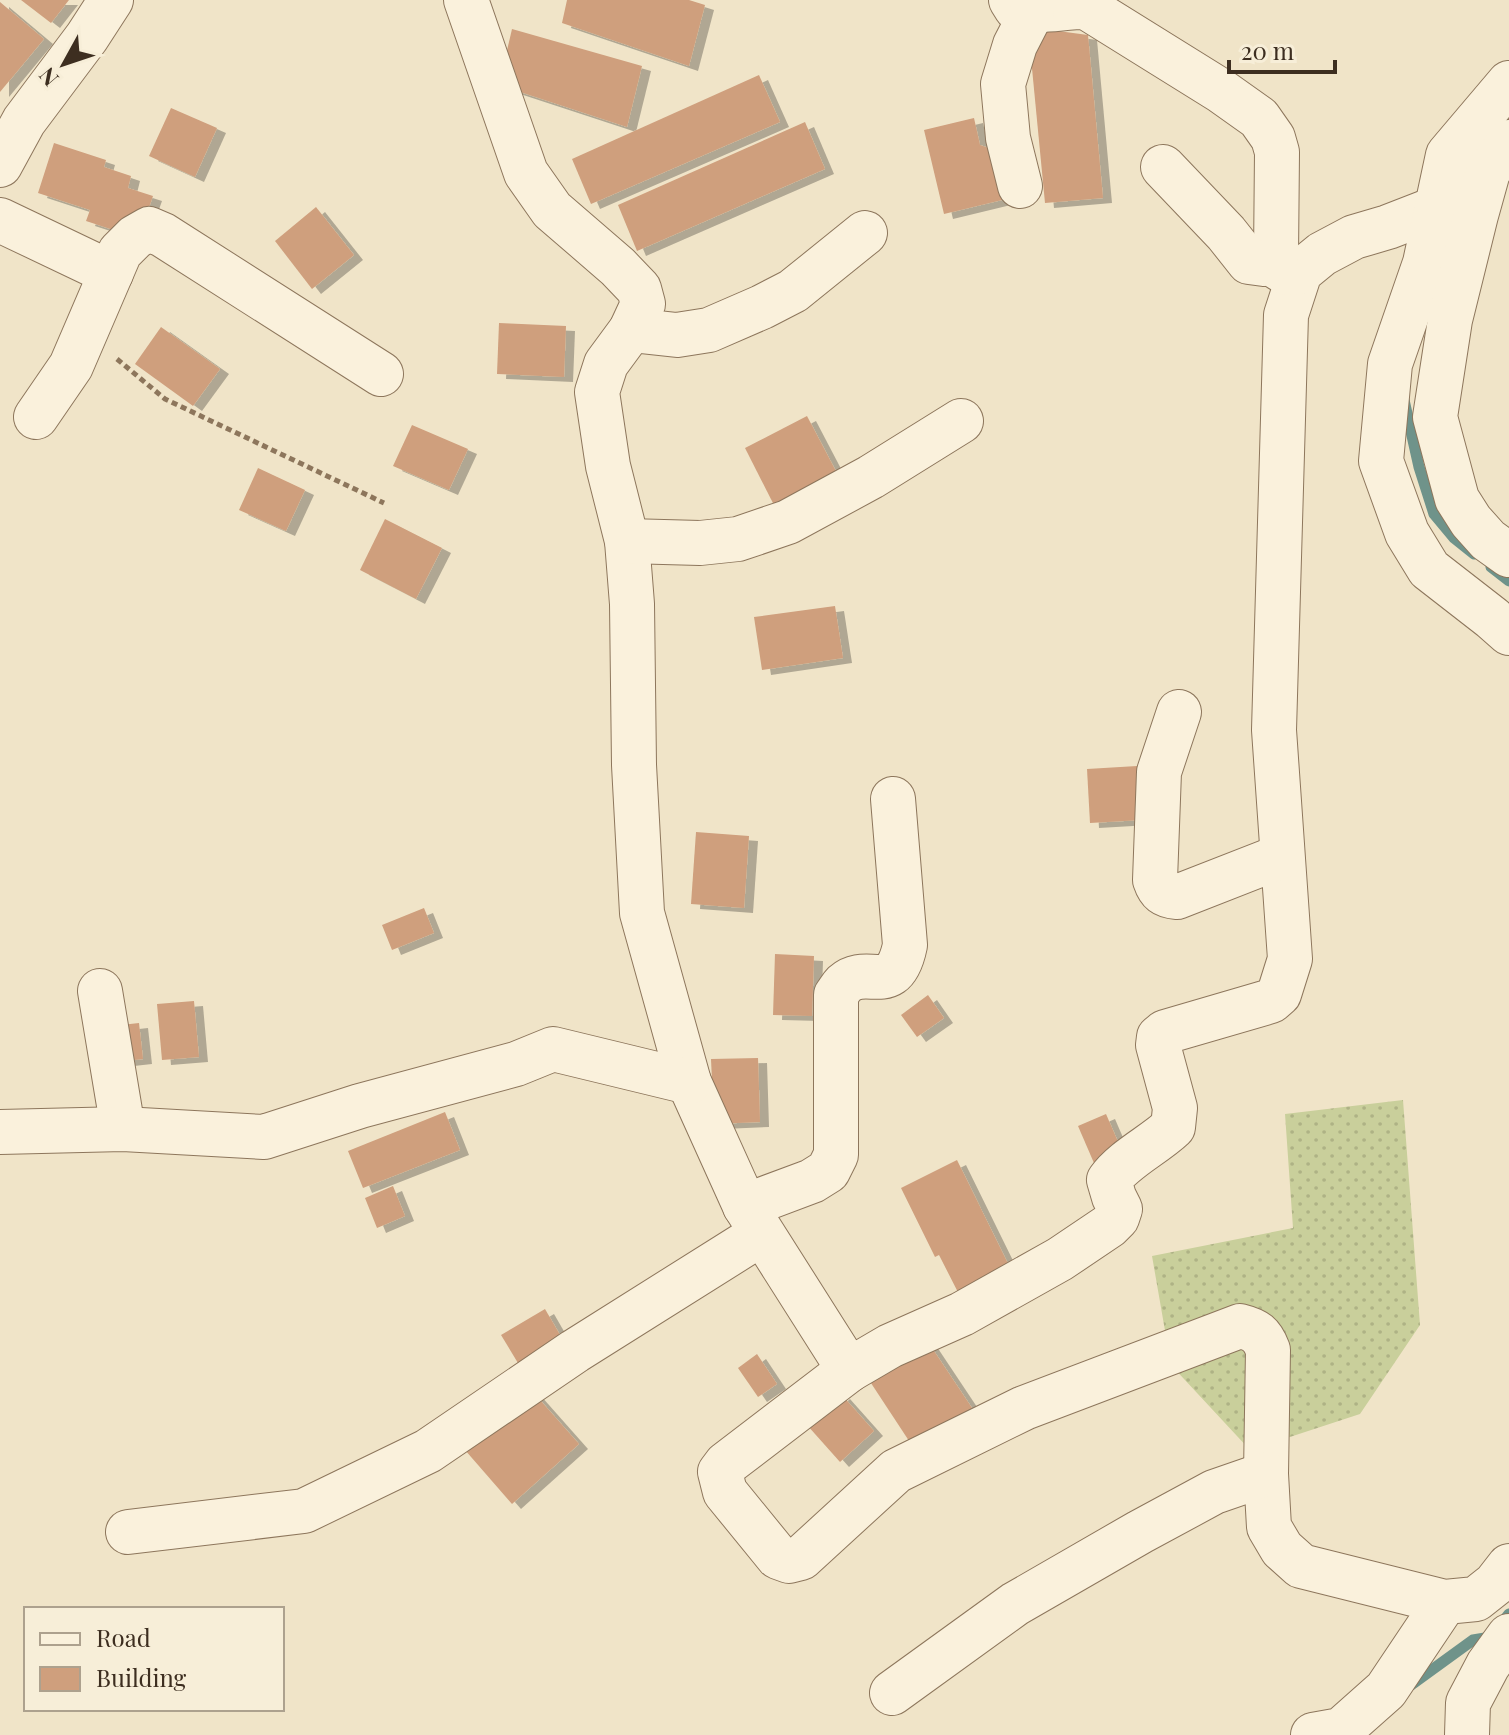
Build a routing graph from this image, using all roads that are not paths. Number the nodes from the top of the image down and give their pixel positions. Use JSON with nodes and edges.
{"nodes":[{"id":1,"x":111,"y":0,"type":"edge"},
{"id":2,"x":466,"y":0,"type":"edge"},
{"id":3,"x":1021,"y":6,"type":"edge"},
{"id":4,"x":1136,"y":18,"type":"edge"},
{"id":5,"x":1509,"y":83,"type":"edge"},
{"id":6,"x":12,"y":113,"type":"edge"},
{"id":7,"x":1509,"y":142,"type":"edge"},
{"id":8,"x":0,"y":165,"type":"edge"},
{"id":9,"x":1163,"y":167,"type":"dead end"},
{"id":10,"x":1020,"y":186,"type":"dead end"},
{"id":11,"x":0,"y":220,"type":"edge"},
{"id":12,"x":1461,"y":228,"type":"edge"},
{"id":13,"x":865,"y":233,"type":"dead end"},
{"id":14,"x":1288,"y":265,"type":"junction"},
{"id":15,"x":111,"y":273,"type":"junction"},
{"id":16,"x":631,"y":330,"type":"junction"},
{"id":17,"x":381,"y":374,"type":"dead end"},
{"id":18,"x":36,"y":417,"type":"dead end"},
{"id":19,"x":961,"y":421,"type":"dead end"},
{"id":20,"x":627,"y":541,"type":"junction"},
{"id":21,"x":1509,"y":555,"type":"edge"},
{"id":22,"x":1509,"y":633,"type":"edge"},
{"id":23,"x":1179,"y":712,"type":"dead end"},
{"id":24,"x":893,"y":799,"type":"dead end"},
{"id":25,"x":1282,"y":856,"type":"junction"},
{"id":26,"x":100,"y":991,"type":"dead end"},
{"id":27,"x":689,"y":1082,"type":"junction"},
{"id":28,"x":123,"y":1129,"type":"junction"},
{"id":29,"x":0,"y":1132,"type":"edge"},
{"id":30,"x":753,"y":1220,"type":"junction"},
{"id":31,"x":849,"y":1370,"type":"junction"},
{"id":32,"x":1266,"y":1474,"type":"junction"},
{"id":33,"x":128,"y":1532,"type":"dead end"},
{"id":34,"x":1509,"y":1566,"type":"edge"},
{"id":35,"x":1445,"y":1602,"type":"junction"},
{"id":36,"x":1509,"y":1636,"type":"edge"},
{"id":37,"x":892,"y":1693,"type":"dead end"},
{"id":38,"x":1313,"y":1735,"type":"edge"},
{"id":39,"x":1467,"y":1735,"type":"edge"}],
"edges":[{"from":1,"to":6,"type":"street"},
{"from":2,"to":16,"type":"street"},
{"from":3,"to":4,"type":"street"},
{"from":3,"to":10,"type":"street"},
{"from":4,"to":14,"type":"street"},
{"from":5,"to":12,"type":"street"},
{"from":6,"to":8,"type":"street"},
{"from":7,"to":12,"type":"street"},
{"from":9,"to":14,"type":"street"},
{"from":11,"to":15,"type":"street"},
{"from":12,"to":14,"type":"street"},
{"from":12,"to":21,"type":"street"},
{"from":12,"to":22,"type":"street"},
{"from":13,"to":16,"type":"street"},
{"from":14,"to":25,"type":"street"},
{"from":15,"to":17,"type":"street"},
{"from":15,"to":18,"type":"street"},
{"from":16,"to":20,"type":"street"},
{"from":19,"to":20,"type":"street"},
{"from":20,"to":27,"type":"street"},
{"from":23,"to":25,"type":"street"},
{"from":24,"to":30,"type":"street"},
{"from":25,"to":31,"type":"street"},
{"from":26,"to":28,"type":"street"},
{"from":27,"to":28,"type":"street"},
{"from":27,"to":30,"type":"street"},
{"from":28,"to":29,"type":"street"},
{"from":30,"to":31,"type":"street"},
{"from":30,"to":33,"type":"street"},
{"from":31,"to":32,"type":"street"},
{"from":32,"to":35,"type":"street"},
{"from":32,"to":37,"type":"street"},
{"from":34,"to":35,"type":"street"},
{"from":35,"to":38,"type":"street"},
{"from":36,"to":39,"type":"street"}]}
